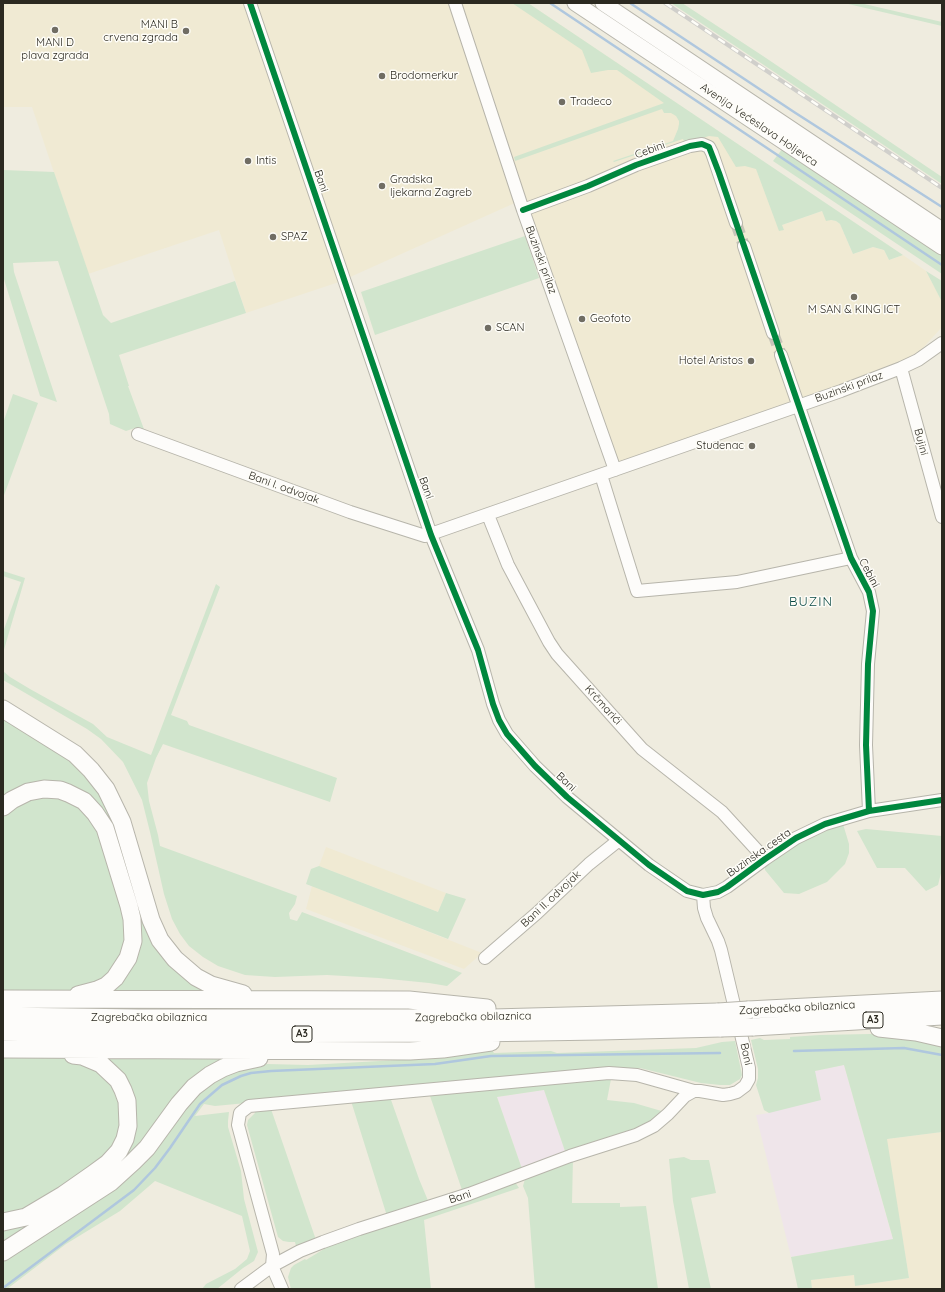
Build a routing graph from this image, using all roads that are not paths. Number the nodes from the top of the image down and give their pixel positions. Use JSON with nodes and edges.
{"nodes":[{"id":1,"x":250,"y":3,"type":"edge"},
{"id":2,"x":455,"y":3,"type":"edge"},
{"id":3,"x":575,"y":3,"type":"edge"},
{"id":4,"x":603,"y":3,"type":"edge"},
{"id":5,"x":523,"y":210,"type":"junction"},
{"id":6,"x":736,"y":223,"type":"tunnel mouth"},
{"id":7,"x":942,"y":230,"type":"edge"},
{"id":8,"x":744,"y":246,"type":"tunnel mouth"},
{"id":9,"x":942,"y":247,"type":"edge"},
{"id":10,"x":773,"y":333,"type":"tunnel mouth"},
{"id":11,"x":942,"y":343,"type":"edge"},
{"id":12,"x":781,"y":354,"type":"tunnel mouth"},
{"id":13,"x":901,"y":368,"type":"junction"},
{"id":14,"x":798,"y":405,"type":"junction"},
{"id":15,"x":138,"y":434,"type":"dead end"},
{"id":16,"x":615,"y":470,"type":"junction"},
{"id":17,"x":601,"y":476,"type":"junction"},
{"id":18,"x":488,"y":515,"type":"junction"},
{"id":19,"x":942,"y":517,"type":"edge"},
{"id":20,"x":431,"y":535,"type":"junction"},
{"id":21,"x":851,"y":558,"type":"junction"},
{"id":22,"x":3,"y":709,"type":"edge"},
{"id":23,"x":942,"y":800,"type":"edge"},
{"id":24,"x":3,"y":807,"type":"edge"},
{"id":25,"x":869,"y":811,"type":"junction"},
{"id":26,"x":619,"y":840,"type":"junction"},
{"id":27,"x":765,"y":859,"type":"junction"},
{"id":28,"x":703,"y":895,"type":"junction"},
{"id":29,"x":485,"y":958,"type":"dead end"},
{"id":30,"x":942,"y":991,"type":"edge"},
{"id":31,"x":3,"y":999,"type":"edge"},
{"id":32,"x":51,"y":1000,"type":"junction"},
{"id":33,"x":942,"y":1000,"type":"edge"},
{"id":34,"x":324,"y":1001,"type":"junction"},
{"id":35,"x":840,"y":1006,"type":"junction"},
{"id":36,"x":3,"y":1016,"type":"edge"},
{"id":37,"x":580,"y":1016,"type":"junction"},
{"id":38,"x":942,"y":1016,"type":"edge"},
{"id":39,"x":720,"y":1020,"type":"junction"},
{"id":40,"x":804,"y":1024,"type":"junction"},
{"id":41,"x":600,"y":1031,"type":"junction"},
{"id":42,"x":3,"y":1032,"type":"edge"},
{"id":43,"x":942,"y":1038,"type":"edge"},
{"id":44,"x":3,"y":1049,"type":"edge"},
{"id":45,"x":22,"y":1049,"type":"junction"},
{"id":46,"x":311,"y":1052,"type":"junction"},
{"id":47,"x":694,"y":1091,"type":"junction"},
{"id":48,"x":3,"y":1222,"type":"edge"},
{"id":49,"x":3,"y":1252,"type":"edge"},
{"id":50,"x":272,"y":1266,"type":"junction"},
{"id":51,"x":241,"y":1289,"type":"edge"},
{"id":52,"x":282,"y":1289,"type":"edge"}],
"edges":[{"from":1,"to":20,"type":"street","name":"Bani"},
{"from":2,"to":5,"type":"street","name":"Buzinski prilaz"},
{"from":3,"to":9,"type":"main road","name":"Avenija Većeslava Holjevca"},
{"from":4,"to":7,"type":"main road","name":"Avenija Većeslava Holjevca"},
{"from":5,"to":6,"type":"street","name":"Cebini"},
{"from":5,"to":16,"type":"street","name":"Buzinski prilaz"},
{"from":8,"to":10,"type":"street"},
{"from":11,"to":13,"type":"street","name":"Buzinski prilaz"},
{"from":12,"to":14,"type":"street","name":"Cebini"},
{"from":13,"to":14,"type":"street","name":"Buzinski prilaz"},
{"from":13,"to":19,"type":"street","name":"Bujini"},
{"from":14,"to":16,"type":"street","name":"Buzinski prilaz"},
{"from":14,"to":21,"type":"street","name":"Cebini"},
{"from":15,"to":20,"type":"street","name":"Bani I. odvojak"},
{"from":16,"to":17,"type":"street","name":"Buzinski prilaz"},
{"from":17,"to":18,"type":"street","name":"Buzinski prilaz"},
{"from":17,"to":21,"type":"street"},
{"from":18,"to":20,"type":"street","name":"Buzinski prilaz"},
{"from":18,"to":27,"type":"street","name":"Krčmarići"},
{"from":20,"to":26,"type":"street","name":"Bani"},
{"from":21,"to":25,"type":"street","name":"Cebini"},
{"from":22,"to":34,"type":"highway"},
{"from":23,"to":25,"type":"street","name":"Buzinska cesta"},
{"from":24,"to":32,"type":"highway"},
{"from":25,"to":27,"type":"street","name":"Buzinska cesta"},
{"from":26,"to":28,"type":"street","name":"Bani"},
{"from":26,"to":29,"type":"street","name":"Bani II. odvojak"},
{"from":27,"to":28,"type":"street","name":"Buzinska cesta"},
{"from":28,"to":47,"type":"street","name":"Bani"},
{"from":30,"to":35,"type":"highway"},
{"from":31,"to":32,"type":"highway"},
{"from":32,"to":34,"type":"highway"},
{"from":33,"to":35,"type":"highway","name":"Zagrebačka obilaznica","number":"A3"},
{"from":34,"to":37,"type":"highway"},
{"from":35,"to":39,"type":"highway","name":"Zagrebačka obilaznica","number":"A3","bridge":true},
{"from":36,"to":37,"type":"highway","name":"Zagrebačka obilaznica","number":"A3"},
{"from":37,"to":39,"type":"highway","name":"Zagrebačka obilaznica","number":"A3"},
{"from":38,"to":40,"type":"highway","name":"Zagrebačka obilaznica","number":"A3"},
{"from":39,"to":40,"type":"highway","name":"Zagrebačka obilaznica","number":"A3","bridge":true},
{"from":39,"to":41,"type":"highway","name":"Zagrebačka obilaznica","number":"A3"},
{"from":40,"to":43,"type":"highway"},
{"from":41,"to":42,"type":"highway","name":"Zagrebačka obilaznica","number":"A3"},
{"from":41,"to":46,"type":"highway"},
{"from":44,"to":45,"type":"highway"},
{"from":45,"to":46,"type":"highway"},
{"from":45,"to":48,"type":"highway"},
{"from":46,"to":49,"type":"highway"},
{"from":47,"to":50,"type":"street","name":"Bani"},
{"from":47,"to":50,"type":"street"},
{"from":50,"to":51,"type":"street","name":"Bani"},
{"from":50,"to":52,"type":"street"}]}
